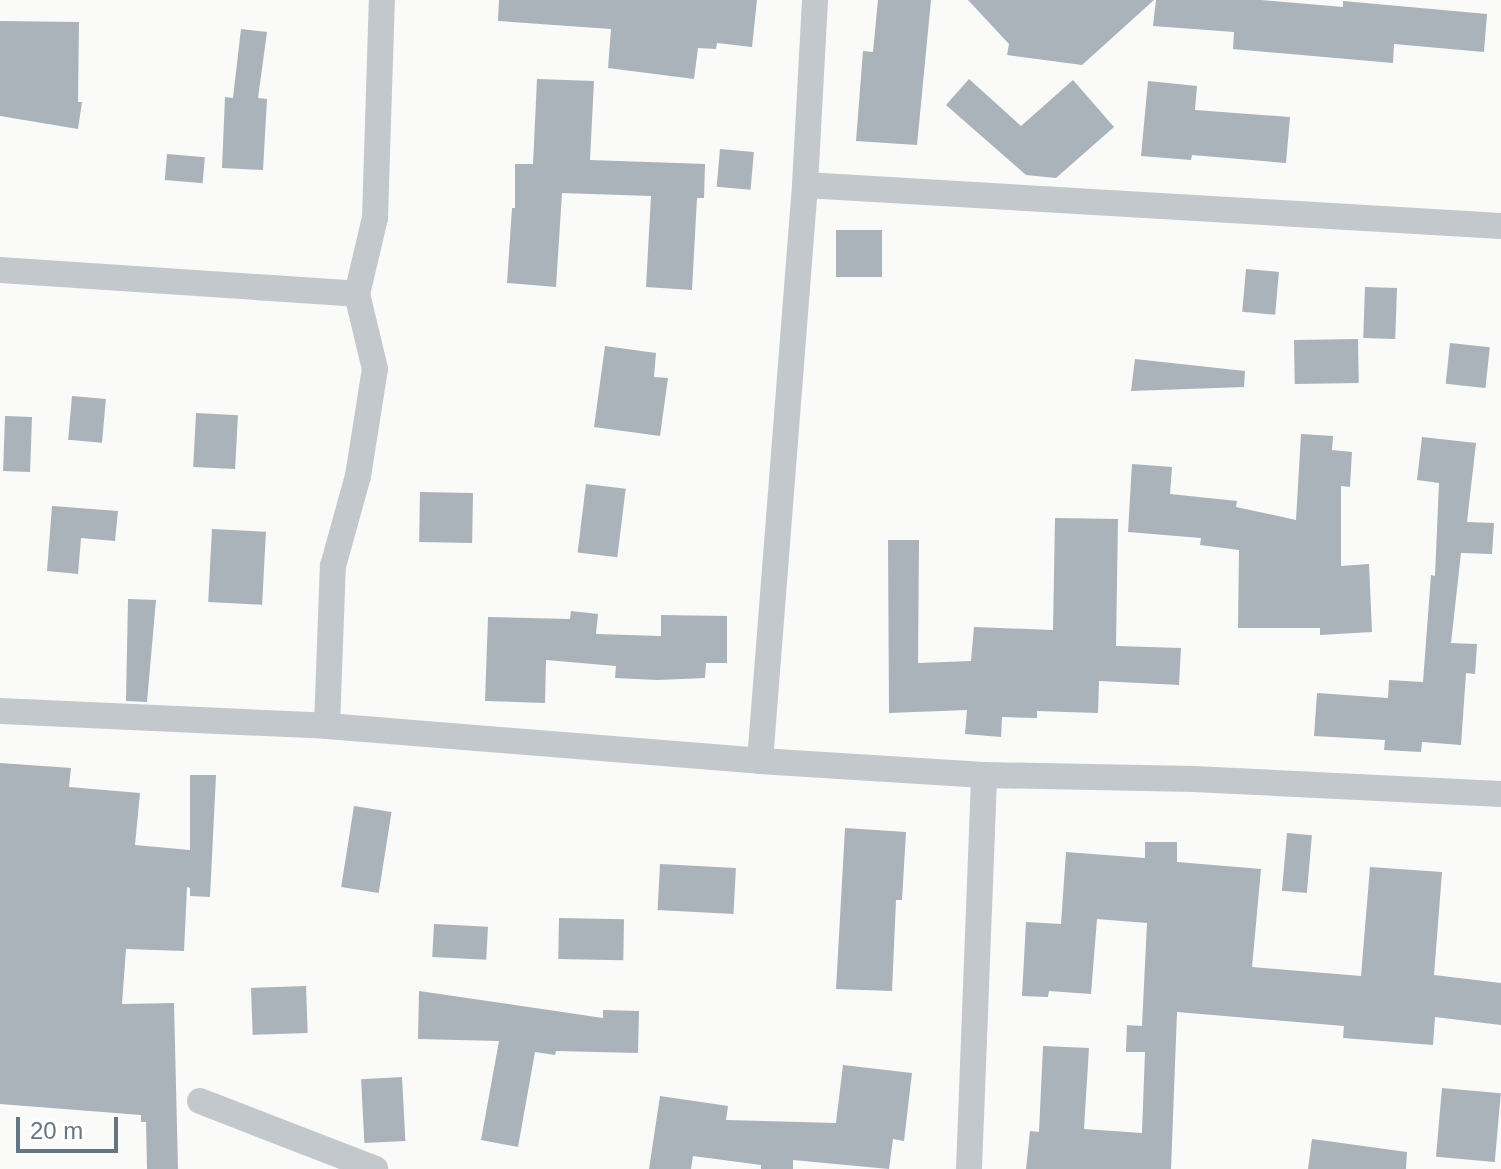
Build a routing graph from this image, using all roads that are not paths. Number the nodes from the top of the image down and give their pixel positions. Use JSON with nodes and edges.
{"nodes":[{"id":1,"x":382,"y":0,"type":"edge"},
{"id":2,"x":815,"y":0,"type":"edge"},
{"id":3,"x":805,"y":185,"type":"junction"},
{"id":4,"x":1501,"y":226,"type":"edge"},
{"id":5,"x":0,"y":270,"type":"edge"},
{"id":6,"x":357,"y":294,"type":"junction"},
{"id":7,"x":0,"y":711,"type":"edge"},
{"id":8,"x":327,"y":726,"type":"junction"},
{"id":9,"x":760,"y":761,"type":"junction"},
{"id":10,"x":984,"y":775,"type":"junction"},
{"id":11,"x":1501,"y":794,"type":"edge"},
{"id":12,"x":200,"y":1101,"type":"dead end"},
{"id":13,"x":375,"y":1169,"type":"edge"},
{"id":14,"x":969,"y":1169,"type":"edge"}],
"edges":[{"from":1,"to":6,"type":"street"},
{"from":2,"to":3,"type":"street"},
{"from":3,"to":4,"type":"street"},
{"from":3,"to":9,"type":"street"},
{"from":5,"to":6,"type":"street"},
{"from":6,"to":8,"type":"street"},
{"from":7,"to":8,"type":"street"},
{"from":8,"to":9,"type":"street"},
{"from":9,"to":10,"type":"street"},
{"from":10,"to":11,"type":"street"},
{"from":10,"to":14,"type":"street"},
{"from":12,"to":13,"type":"street"}]}
